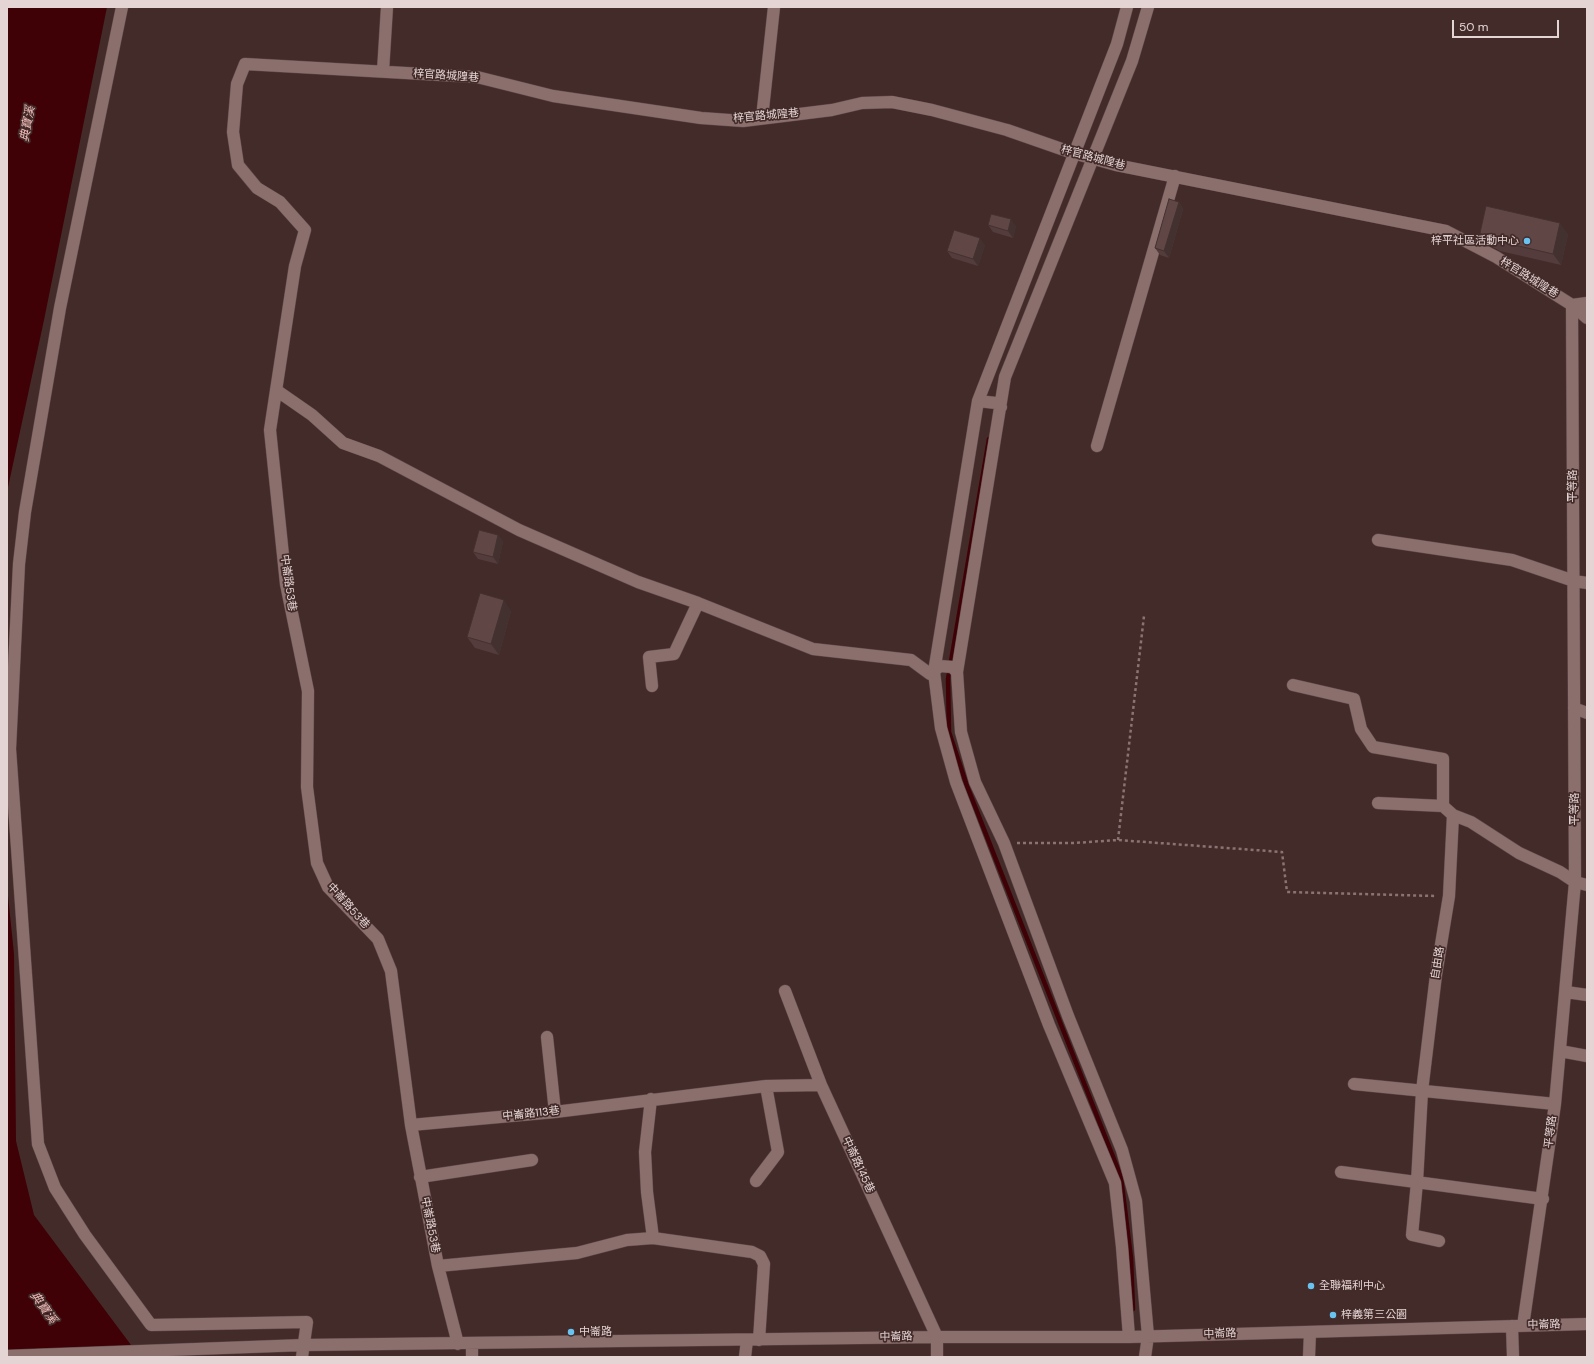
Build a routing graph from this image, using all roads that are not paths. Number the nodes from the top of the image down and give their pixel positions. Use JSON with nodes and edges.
{"nodes":[{"id":1,"x":122,"y":7,"type":"edge"},
{"id":2,"x":387,"y":7,"type":"edge"},
{"id":3,"x":774,"y":7,"type":"edge"},
{"id":4,"x":1127,"y":7,"type":"edge"},
{"id":5,"x":1148,"y":7,"type":"edge"},
{"id":6,"x":383,"y":71,"type":"junction"},
{"id":7,"x":762,"y":118,"type":"junction"},
{"id":8,"x":1073,"y":154,"type":"junction"},
{"id":9,"x":1093,"y":159,"type":"junction"},
{"id":10,"x":1175,"y":176,"type":"junction"},
{"id":11,"x":1587,"y":303,"type":"edge"},
{"id":12,"x":1572,"y":305,"type":"junction"},
{"id":13,"x":1587,"y":318,"type":"edge"},
{"id":14,"x":276,"y":390,"type":"junction"},
{"id":15,"x":980,"y":401,"type":"junction"},
{"id":16,"x":999,"y":405,"type":"junction"},
{"id":17,"x":1097,"y":446,"type":"dead end"},
{"id":18,"x":1378,"y":540,"type":"dead end"},
{"id":19,"x":1574,"y":581,"type":"junction"},
{"id":20,"x":1587,"y":582,"type":"edge"},
{"id":21,"x":698,"y":603,"type":"junction"},
{"id":22,"x":946,"y":670,"type":"junction"},
{"id":23,"x":1293,"y":685,"type":"dead end"},
{"id":24,"x":652,"y":686,"type":"dead end"},
{"id":25,"x":1574,"y":708,"type":"junction"},
{"id":26,"x":1587,"y":713,"type":"edge"},
{"id":27,"x":1378,"y":803,"type":"dead end"},
{"id":28,"x":1443,"y":806,"type":"junction"},
{"id":29,"x":1453,"y":815,"type":"junction"},
{"id":30,"x":1581,"y":884,"type":"edge"},
{"id":31,"x":785,"y":991,"type":"dead end"},
{"id":32,"x":1566,"y":992,"type":"junction"},
{"id":33,"x":1587,"y":995,"type":"edge"},
{"id":34,"x":1066,"y":1017,"type":"junction"},
{"id":35,"x":1051,"y":1024,"type":"junction"},
{"id":36,"x":547,"y":1037,"type":"dead end"},
{"id":37,"x":1560,"y":1052,"type":"junction"},
{"id":38,"x":1587,"y":1056,"type":"edge"},
{"id":39,"x":1354,"y":1084,"type":"dead end"},
{"id":40,"x":821,"y":1085,"type":"junction"},
{"id":41,"x":766,"y":1086,"type":"junction"},
{"id":42,"x":1422,"y":1091,"type":"junction"},
{"id":43,"x":651,"y":1099,"type":"junction"},
{"id":44,"x":1555,"y":1104,"type":"junction"},
{"id":45,"x":555,"y":1112,"type":"junction"},
{"id":46,"x":411,"y":1126,"type":"junction"},
{"id":47,"x":532,"y":1160,"type":"dead end"},
{"id":48,"x":1341,"y":1172,"type":"dead end"},
{"id":49,"x":420,"y":1177,"type":"junction"},
{"id":50,"x":756,"y":1181,"type":"dead end"},
{"id":51,"x":1417,"y":1182,"type":"junction"},
{"id":52,"x":1543,"y":1199,"type":"junction"},
{"id":53,"x":653,"y":1238,"type":"junction"},
{"id":54,"x":1440,"y":1241,"type":"dead end"},
{"id":55,"x":438,"y":1266,"type":"junction"},
{"id":56,"x":1587,"y":1324,"type":"edge"},
{"id":57,"x":1518,"y":1326,"type":"junction"},
{"id":58,"x":1310,"y":1332,"type":"junction"},
{"id":59,"x":1148,"y":1336,"type":"junction"},
{"id":60,"x":937,"y":1337,"type":"junction"},
{"id":61,"x":1129,"y":1337,"type":"junction"},
{"id":62,"x":747,"y":1340,"type":"junction"},
{"id":63,"x":760,"y":1340,"type":"junction"},
{"id":64,"x":458,"y":1344,"type":"junction"},
{"id":65,"x":472,"y":1344,"type":"junction"},
{"id":66,"x":303,"y":1351,"type":"edge"},
{"id":67,"x":7,"y":1356,"type":"edge"},
{"id":68,"x":472,"y":1357,"type":"edge"},
{"id":69,"x":745,"y":1357,"type":"edge"},
{"id":70,"x":937,"y":1357,"type":"edge"},
{"id":71,"x":1145,"y":1357,"type":"edge"},
{"id":72,"x":1309,"y":1357,"type":"edge"},
{"id":73,"x":1513,"y":1357,"type":"edge"}],
"edges":[{"from":1,"to":66,"type":"street"},
{"from":2,"to":6,"type":"street"},
{"from":3,"to":7,"type":"street"},
{"from":4,"to":8,"type":"street"},
{"from":5,"to":9,"type":"street"},
{"from":6,"to":7,"type":"street","name":"梓官路城隍巷"},
{"from":6,"to":14,"type":"street","name":"梓官路城隍巷"},
{"from":7,"to":8,"type":"street","name":"梓官路城隍巷"},
{"from":8,"to":9,"type":"street","name":"梓官路城隍巷"},
{"from":8,"to":15,"type":"street"},
{"from":9,"to":10,"type":"street","name":"梓官路城隍巷"},
{"from":9,"to":16,"type":"street"},
{"from":10,"to":12,"type":"street","name":"梓官路城隍巷"},
{"from":10,"to":17,"type":"street"},
{"from":11,"to":12,"type":"street"},
{"from":12,"to":13,"type":"street","name":"梓官路城隍巷"},
{"from":12,"to":19,"type":"street","name":"平等路"},
{"from":14,"to":21,"type":"street"},
{"from":14,"to":46,"type":"street","name":"中崙路53巷"},
{"from":15,"to":16,"type":"street"},
{"from":15,"to":22,"type":"street"},
{"from":16,"to":22,"type":"street"},
{"from":18,"to":19,"type":"street"},
{"from":19,"to":20,"type":"street"},
{"from":19,"to":25,"type":"street","name":"平等路"},
{"from":21,"to":22,"type":"street"},
{"from":21,"to":24,"type":"street"},
{"from":22,"to":34,"type":"street"},
{"from":22,"to":35,"type":"street"},
{"from":23,"to":28,"type":"street"},
{"from":25,"to":26,"type":"street"},
{"from":25,"to":30,"type":"street","name":"平等路"},
{"from":27,"to":28,"type":"street"},
{"from":28,"to":29,"type":"street"},
{"from":29,"to":30,"type":"street"},
{"from":29,"to":42,"type":"street","name":"自由路"},
{"from":30,"to":32,"type":"street","name":"平等路"},
{"from":31,"to":40,"type":"street","name":"中崙路145巷"},
{"from":32,"to":33,"type":"street"},
{"from":32,"to":37,"type":"street","name":"平等路"},
{"from":34,"to":35,"type":"street"},
{"from":34,"to":59,"type":"street"},
{"from":35,"to":61,"type":"street"},
{"from":36,"to":45,"type":"street"},
{"from":37,"to":38,"type":"street"},
{"from":37,"to":44,"type":"street","name":"平等路"},
{"from":39,"to":42,"type":"street"},
{"from":40,"to":41,"type":"street","name":"中崙路113巷"},
{"from":40,"to":60,"type":"street","name":"中崙路145巷"},
{"from":41,"to":43,"type":"street","name":"中崙路113巷"},
{"from":41,"to":50,"type":"street"},
{"from":42,"to":44,"type":"street"},
{"from":42,"to":51,"type":"street","name":"自由路"},
{"from":43,"to":45,"type":"street","name":"中崙路113巷"},
{"from":43,"to":53,"type":"street"},
{"from":44,"to":52,"type":"street","name":"平等路"},
{"from":45,"to":46,"type":"street","name":"中崙路113巷"},
{"from":46,"to":49,"type":"street","name":"中崙路53巷"},
{"from":47,"to":49,"type":"street"},
{"from":48,"to":51,"type":"street"},
{"from":49,"to":55,"type":"street","name":"中崙路53巷"},
{"from":51,"to":52,"type":"street"},
{"from":51,"to":54,"type":"street","name":"自由路"},
{"from":52,"to":57,"type":"street","name":"平等路"},
{"from":53,"to":55,"type":"street"},
{"from":53,"to":63,"type":"street"},
{"from":55,"to":64,"type":"street","name":"中崙路53巷"},
{"from":56,"to":57,"type":"street","name":"中崙路"},
{"from":57,"to":58,"type":"street","name":"中崙路"},
{"from":57,"to":73,"type":"street","name":"平等路"},
{"from":58,"to":59,"type":"street","name":"中崙路"},
{"from":58,"to":72,"type":"street"},
{"from":59,"to":61,"type":"street","name":"中崙路"},
{"from":59,"to":71,"type":"street"},
{"from":60,"to":61,"type":"street","name":"中崙路"},
{"from":60,"to":63,"type":"street","name":"中崙路"},
{"from":60,"to":70,"type":"street"},
{"from":62,"to":63,"type":"street","name":"中崙路"},
{"from":62,"to":65,"type":"street","name":"中崙路"},
{"from":62,"to":69,"type":"street"},
{"from":64,"to":65,"type":"street","name":"中崙路"},
{"from":64,"to":66,"type":"street","name":"中崙路"},
{"from":65,"to":68,"type":"street"},
{"from":66,"to":67,"type":"street","name":"中崙路"}]}
